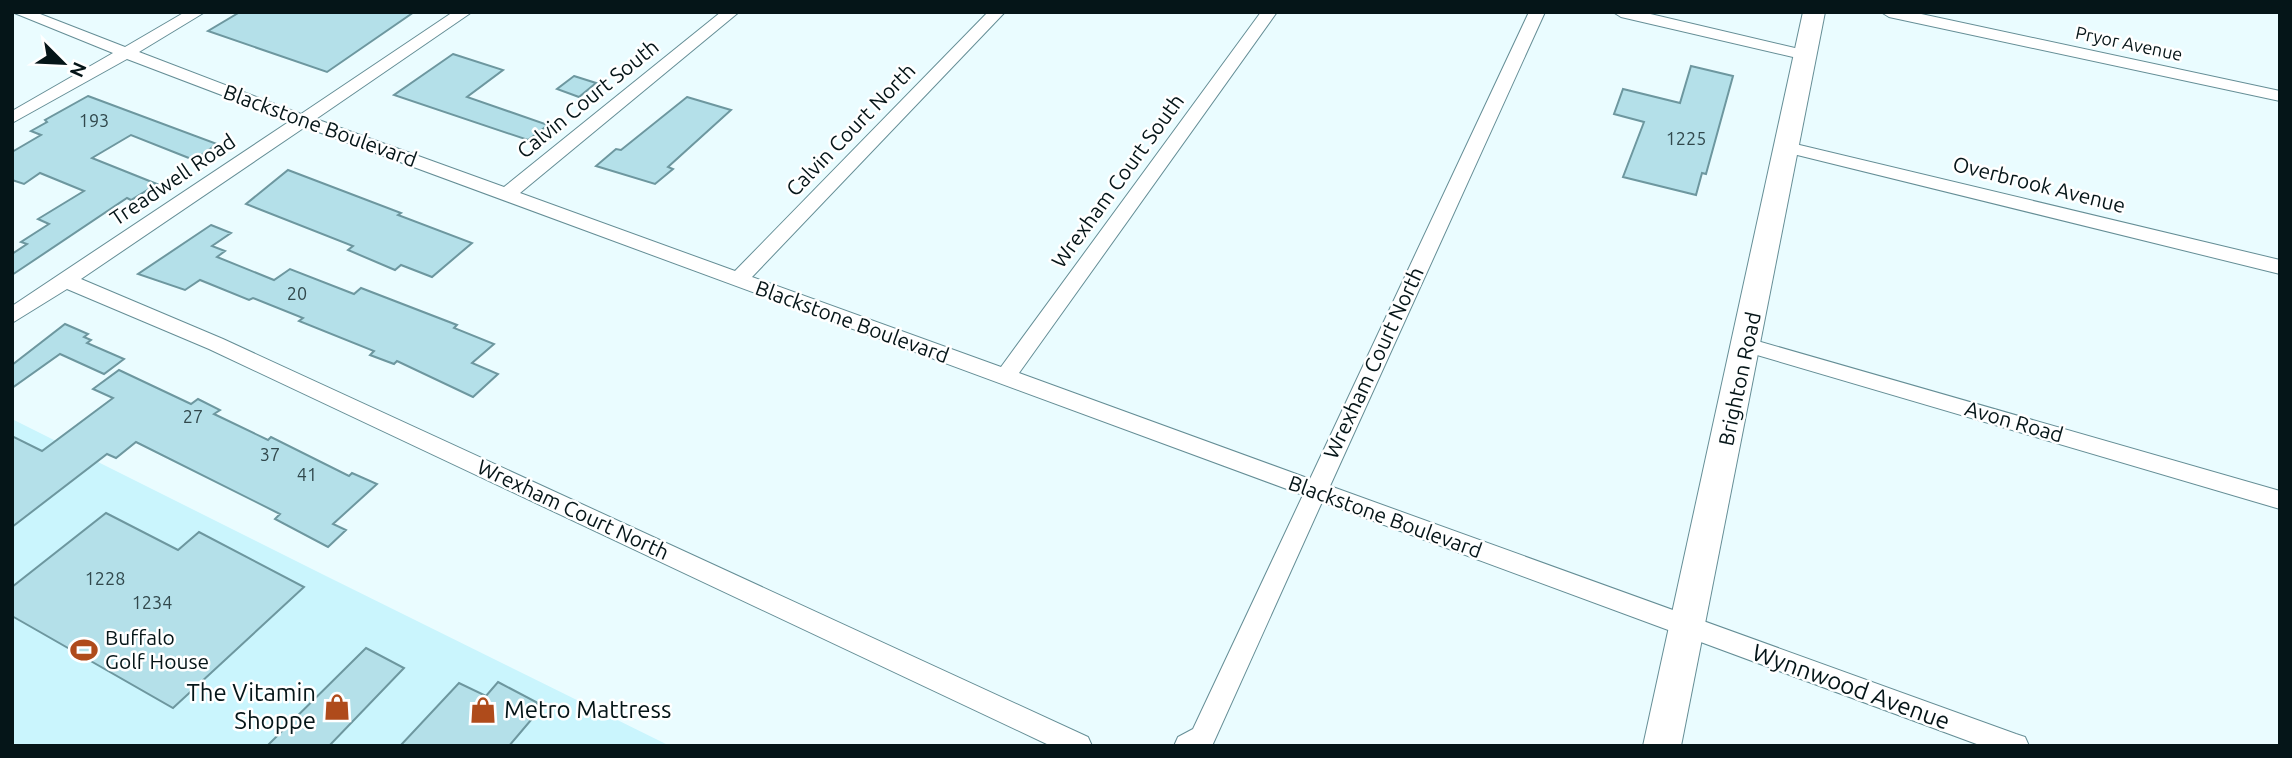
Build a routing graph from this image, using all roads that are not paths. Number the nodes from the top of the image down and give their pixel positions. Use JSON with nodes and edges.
{"nodes":[{"id":1,"x":20,"y":12,"type":"edge"},
{"id":2,"x":197,"y":12,"type":"edge"},
{"id":3,"x":464,"y":12,"type":"edge"},
{"id":4,"x":731,"y":12,"type":"edge"},
{"id":5,"x":997,"y":12,"type":"edge"},
{"id":6,"x":1269,"y":12,"type":"edge"},
{"id":7,"x":1537,"y":12,"type":"edge"},
{"id":8,"x":1621,"y":12,"type":"edge"},
{"id":9,"x":1814,"y":12,"type":"edge"},
{"id":10,"x":1889,"y":12,"type":"edge"},
{"id":11,"x":125,"y":54,"type":"junction"},
{"id":12,"x":1806,"y":55,"type":"junction"},
{"id":13,"x":2280,"y":96,"type":"edge"},
{"id":14,"x":12,"y":118,"type":"edge"},
{"id":15,"x":303,"y":120,"type":"junction"},
{"id":16,"x":1787,"y":147,"type":"junction"},
{"id":17,"x":506,"y":195,"type":"junction"},
{"id":18,"x":2280,"y":267,"type":"edge"},
{"id":19,"x":65,"y":280,"type":"junction"},
{"id":20,"x":737,"y":280,"type":"junction"},
{"id":21,"x":12,"y":316,"type":"edge"},
{"id":22,"x":1747,"y":345,"type":"junction"},
{"id":23,"x":1004,"y":378,"type":"junction"},
{"id":24,"x":1314,"y":491,"type":"junction"},
{"id":25,"x":2280,"y":500,"type":"edge"},
{"id":26,"x":1686,"y":627,"type":"junction"},
{"id":27,"x":1079,"y":746,"type":"edge"},
{"id":28,"x":1187,"y":746,"type":"edge"},
{"id":29,"x":1662,"y":746,"type":"edge"},
{"id":30,"x":2016,"y":746,"type":"edge"}],
"edges":[{"from":1,"to":11,"type":"street","name":"Blackstone Boulevard"},
{"from":2,"to":11,"type":"street"},
{"from":3,"to":15,"type":"street","name":"Treadwell Road"},
{"from":4,"to":17,"type":"street","name":"Calvin Court South"},
{"from":5,"to":20,"type":"street","name":"Calvin Court North"},
{"from":6,"to":23,"type":"street","name":"Wrexham Court South"},
{"from":7,"to":24,"type":"street","name":"Wrexham Court North"},
{"from":8,"to":12,"type":"street"},
{"from":9,"to":12,"type":"street","name":"Brighton Road"},
{"from":10,"to":13,"type":"street","name":"Pryor Avenue"},
{"from":11,"to":14,"type":"street"},
{"from":11,"to":15,"type":"street","name":"Blackstone Boulevard"},
{"from":12,"to":16,"type":"street","name":"Brighton Road"},
{"from":15,"to":17,"type":"street","name":"Blackstone Boulevard"},
{"from":15,"to":19,"type":"street","name":"Treadwell Road"},
{"from":16,"to":18,"type":"street","name":"Overbrook Avenue"},
{"from":16,"to":22,"type":"street","name":"Brighton Road"},
{"from":17,"to":20,"type":"street","name":"Blackstone Boulevard"},
{"from":19,"to":21,"type":"street","name":"Treadwell Road"},
{"from":19,"to":27,"type":"street","name":"Wrexham Court North"},
{"from":20,"to":23,"type":"street","name":"Blackstone Boulevard"},
{"from":22,"to":25,"type":"street","name":"Avon Road"},
{"from":22,"to":26,"type":"street","name":"Brighton Road"},
{"from":23,"to":24,"type":"street","name":"Blackstone Boulevard"},
{"from":24,"to":26,"type":"street","name":"Blackstone Boulevard"},
{"from":24,"to":28,"type":"street","name":"Wrexham Court North"},
{"from":26,"to":29,"type":"street","name":"Brighton Road"},
{"from":26,"to":30,"type":"street","name":"Wynnwood Avenue"}]}
